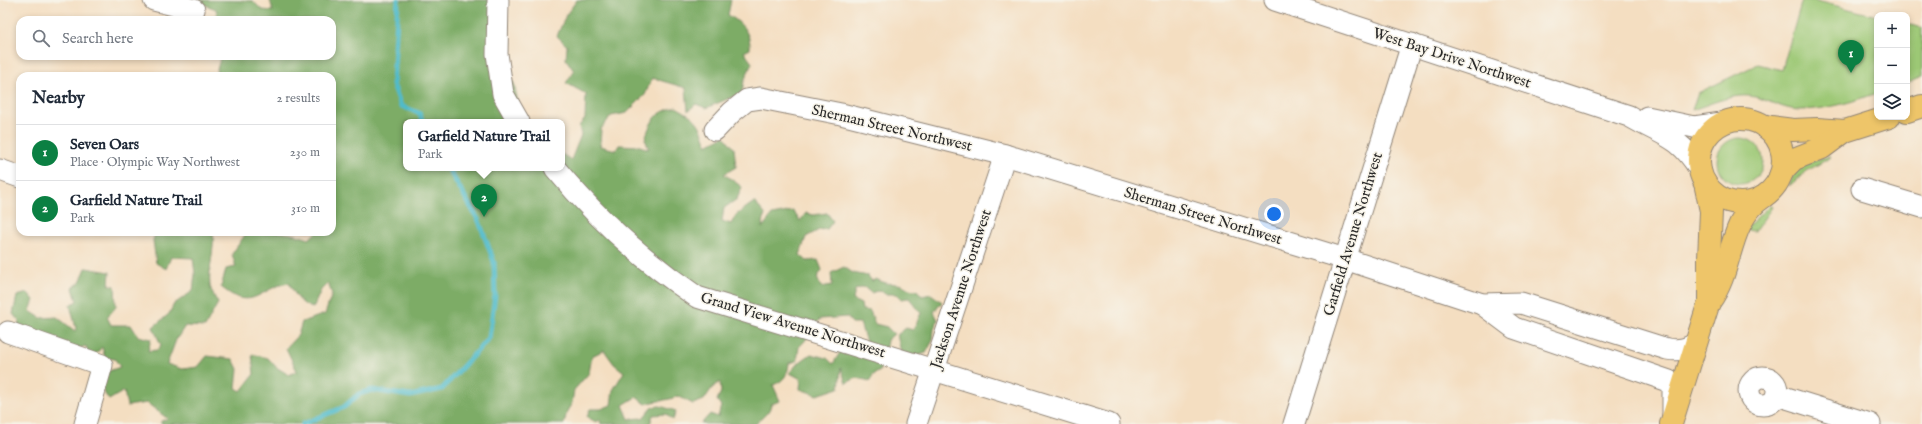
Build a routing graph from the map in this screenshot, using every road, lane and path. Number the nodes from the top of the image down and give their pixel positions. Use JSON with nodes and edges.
{"nodes":[{"id":1,"x":154,"y":0,"type":"edge"},
{"id":2,"x":498,"y":0,"type":"edge"},
{"id":3,"x":1275,"y":0,"type":"edge"},
{"id":4,"x":194,"y":10,"type":"dead end"},
{"id":5,"x":1412,"y":44,"type":"junction"},
{"id":6,"x":1922,"y":106,"type":"edge"},
{"id":7,"x":1910,"y":110,"type":"edge"},
{"id":8,"x":1629,"y":116,"type":"junction"},
{"id":9,"x":518,"y":119,"type":"edge"},
{"id":10,"x":1880,"y":120,"type":"edge"},
{"id":11,"x":1722,"y":123,"type":"junction"},
{"id":12,"x":1764,"y":126,"type":"junction"},
{"id":13,"x":716,"y":130,"type":"dead end"},
{"id":14,"x":1845,"y":131,"type":"junction"},
{"id":15,"x":1005,"y":155,"type":"junction"},
{"id":16,"x":0,"y":170,"type":"edge"},
{"id":17,"x":558,"y":171,"type":"edge"},
{"id":18,"x":16,"y":176,"type":"edge"},
{"id":19,"x":1780,"y":176,"type":"junction"},
{"id":20,"x":1702,"y":177,"type":"junction"},
{"id":21,"x":1862,"y":189,"type":"dead end"},
{"id":22,"x":1764,"y":197,"type":"junction"},
{"id":23,"x":1922,"y":207,"type":"edge"},
{"id":24,"x":1345,"y":259,"type":"junction"},
{"id":25,"x":1710,"y":302,"type":"junction"},
{"id":26,"x":1482,"y":304,"type":"junction"},
{"id":27,"x":8,"y":332,"type":"dead end"},
{"id":28,"x":1696,"y":343,"type":"junction"},
{"id":29,"x":934,"y":369,"type":"junction"},
{"id":30,"x":1777,"y":395,"type":"dead end"},
{"id":31,"x":1672,"y":421,"type":"edge"},
{"id":32,"x":85,"y":424,"type":"edge"},
{"id":33,"x":916,"y":424,"type":"edge"},
{"id":34,"x":1109,"y":424,"type":"edge"},
{"id":35,"x":1294,"y":424,"type":"edge"},
{"id":36,"x":1870,"y":424,"type":"edge"}],
"edges":[{"from":1,"to":4,"type":"street"},
{"from":2,"to":9,"type":"street"},
{"from":3,"to":5,"type":"street","name":"West Bay Drive Northwest"},
{"from":5,"to":8,"type":"street","name":"West Bay Drive Northwest"},
{"from":5,"to":24,"type":"street","name":"Garfield Avenue Northwest"},
{"from":6,"to":7,"type":"main road"},
{"from":8,"to":11,"type":"street","name":"West Bay Drive Northwest"},
{"from":8,"to":20,"type":"street","name":"West Bay Drive Northwest"},
{"from":10,"to":14,"type":"main road"},
{"from":11,"to":12,"type":"main road"},
{"from":11,"to":20,"type":"main road"},
{"from":12,"to":14,"type":"main road"},
{"from":12,"to":19,"type":"main road"},
{"from":13,"to":15,"type":"street","name":"Sherman Street Northwest"},
{"from":14,"to":19,"type":"main road"},
{"from":15,"to":24,"type":"street","name":"Sherman Street Northwest"},
{"from":15,"to":29,"type":"street","name":"Jackson Avenue Northwest"},
{"from":16,"to":18,"type":"street"},
{"from":17,"to":29,"type":"street","name":"Grand View Avenue Northwest"},
{"from":19,"to":22,"type":"main road"},
{"from":20,"to":22,"type":"main road"},
{"from":20,"to":25,"type":"main road"},
{"from":21,"to":23,"type":"street"},
{"from":22,"to":25,"type":"main road"},
{"from":24,"to":26,"type":"street","name":"Sherman Street Northwest"},
{"from":24,"to":35,"type":"street","name":"Garfield Avenue Northwest"},
{"from":25,"to":28,"type":"main road"},
{"from":26,"to":28,"type":"street","name":"Sherman Street Northwest"},
{"from":26,"to":31,"type":"street"},
{"from":27,"to":32,"type":"street"},
{"from":28,"to":31,"type":"main road"},
{"from":29,"to":33,"type":"street","name":"Jackson Avenue Northwest"},
{"from":29,"to":34,"type":"street","name":"Grand View Avenue Northwest"},
{"from":30,"to":36,"type":"street"}]}
